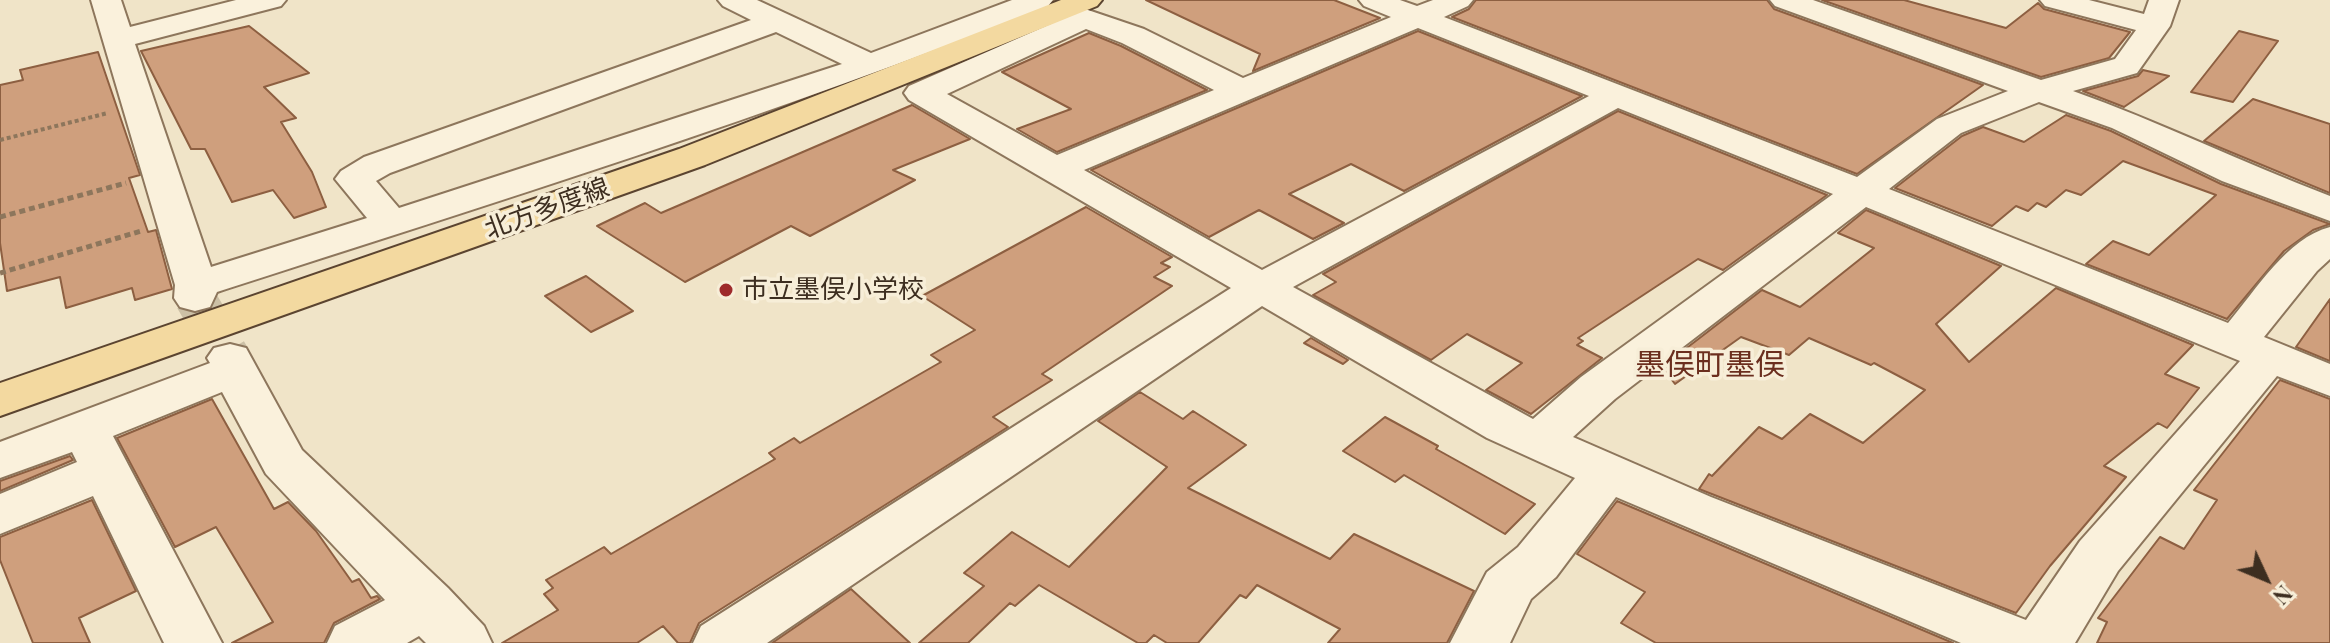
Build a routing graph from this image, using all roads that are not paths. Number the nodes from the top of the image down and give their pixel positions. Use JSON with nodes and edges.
{"nodes":[{"id":1,"x":106,"y":0,"type":"edge"},
{"id":2,"x":271,"y":0,"type":"edge"},
{"id":3,"x":733,"y":0,"type":"edge"},
{"id":4,"x":1038,"y":0,"type":"edge"},
{"id":5,"x":1087,"y":0,"type":"edge"},
{"id":6,"x":1374,"y":0,"type":"edge"},
{"id":7,"x":1458,"y":0,"type":"edge"},
{"id":8,"x":1785,"y":0,"type":"edge"},
{"id":9,"x":2055,"y":0,"type":"edge"},
{"id":10,"x":779,"y":12,"type":"edge"},
{"id":11,"x":2160,"y":13,"type":"edge"},
{"id":12,"x":1418,"y":17,"type":"junction"},
{"id":13,"x":117,"y":39,"type":"junction"},
{"id":14,"x":868,"y":64,"type":"junction"},
{"id":15,"x":1242,"y":91,"type":"junction"},
{"id":16,"x":2035,"y":92,"type":"junction"},
{"id":17,"x":1614,"y":96,"type":"junction"},
{"id":18,"x":1055,"y":169,"type":"junction"},
{"id":19,"x":1860,"y":191,"type":"junction"},
{"id":20,"x":2330,"y":209,"type":"edge"},
{"id":21,"x":391,"y":223,"type":"junction"},
{"id":22,"x":2330,"y":239,"type":"edge"},
{"id":23,"x":1262,"y":287,"type":"junction"},
{"id":24,"x":2252,"y":350,"type":"junction"},
{"id":25,"x":2330,"y":381,"type":"edge"},
{"id":26,"x":0,"y":400,"type":"edge"},
{"id":27,"x":1540,"y":440,"type":"junction"},
{"id":28,"x":96,"y":450,"type":"junction"},
{"id":29,"x":0,"y":461,"type":"edge"},
{"id":30,"x":1608,"y":472,"type":"junction"},
{"id":31,"x":0,"y":515,"type":"edge"},
{"id":32,"x":446,"y":624,"type":"edge"},
{"id":33,"x":193,"y":643,"type":"edge"},
{"id":34,"x":356,"y":643,"type":"edge"},
{"id":35,"x":722,"y":643,"type":"edge"},
{"id":36,"x":1479,"y":643,"type":"edge"},
{"id":37,"x":2022,"y":643,"type":"edge"},
{"id":38,"x":2046,"y":643,"type":"edge"}],
"edges":[{"from":1,"to":13,"type":"street"},
{"from":2,"to":13,"type":"street"},
{"from":3,"to":10,"type":"street"},
{"from":4,"to":14,"type":"street"},
{"from":5,"to":26,"type":"main road","name":"北方多度線"},
{"from":6,"to":12,"type":"street"},
{"from":7,"to":12,"type":"street"},
{"from":8,"to":16,"type":"street"},
{"from":9,"to":11,"type":"street"},
{"from":10,"to":14,"type":"street"},
{"from":10,"to":21,"type":"street"},
{"from":11,"to":16,"type":"street"},
{"from":12,"to":15,"type":"street"},
{"from":12,"to":17,"type":"street"},
{"from":13,"to":21,"type":"street"},
{"from":14,"to":21,"type":"street"},
{"from":15,"to":18,"type":"street"},
{"from":15,"to":18,"type":"street"},
{"from":16,"to":19,"type":"street"},
{"from":16,"to":20,"type":"street"},
{"from":17,"to":19,"type":"street"},
{"from":17,"to":23,"type":"street"},
{"from":18,"to":23,"type":"street"},
{"from":19,"to":24,"type":"street"},
{"from":19,"to":27,"type":"street"},
{"from":22,"to":24,"type":"street"},
{"from":23,"to":27,"type":"street"},
{"from":23,"to":35,"type":"street"},
{"from":24,"to":25,"type":"street"},
{"from":24,"to":38,"type":"street"},
{"from":27,"to":30,"type":"street"},
{"from":28,"to":29,"type":"street"},
{"from":28,"to":31,"type":"street"},
{"from":28,"to":32,"type":"street"},
{"from":28,"to":33,"type":"street"},
{"from":30,"to":36,"type":"street"},
{"from":30,"to":37,"type":"street"},
{"from":32,"to":34,"type":"street"}]}
